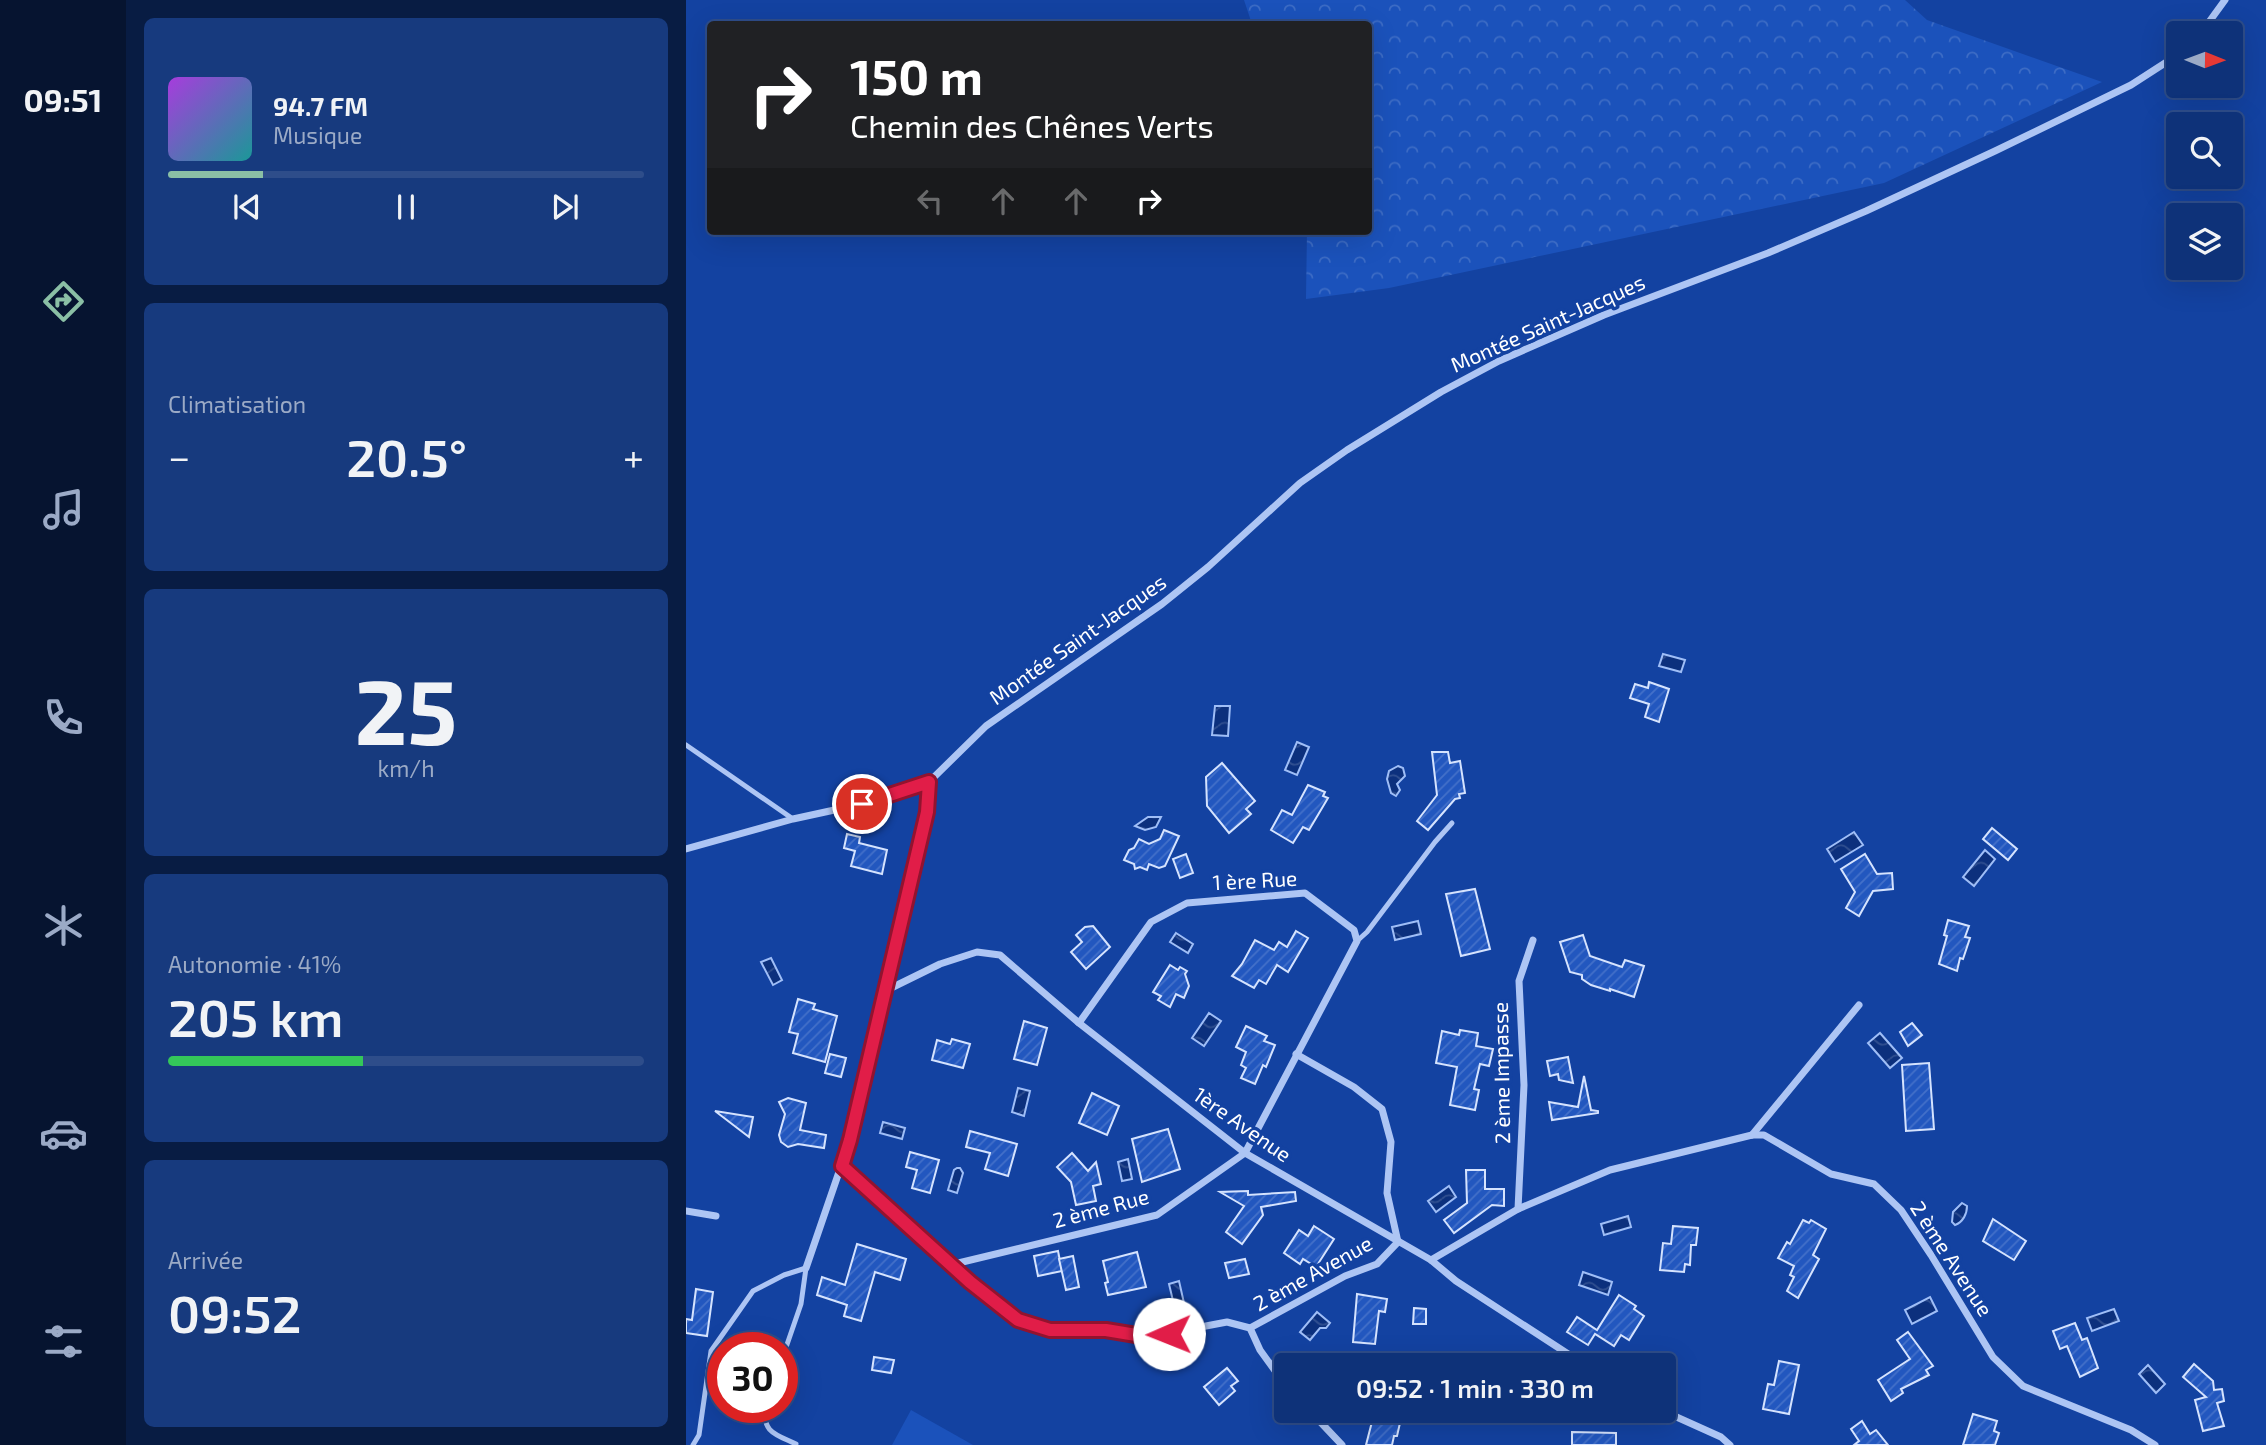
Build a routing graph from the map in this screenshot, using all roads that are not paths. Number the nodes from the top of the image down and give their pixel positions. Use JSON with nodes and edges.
{"nodes":[{"id":1,"x":2225,"y":0,"type":"edge"},
{"id":2,"x":2210,"y":21,"type":"edge"},
{"id":3,"x":2166,"y":63,"type":"edge"},
{"id":4,"x":686,"y":745,"type":"edge"},
{"id":5,"x":929,"y":782,"type":"junction"},
{"id":6,"x":793,"y":819,"type":"junction"},
{"id":7,"x":1452,"y":823,"type":"dead end"},
{"id":8,"x":686,"y":849,"type":"edge"},
{"id":9,"x":1533,"y":940,"type":"dead end"},
{"id":10,"x":1357,"y":941,"type":"junction"},
{"id":11,"x":886,"y":990,"type":"junction"},
{"id":12,"x":1859,"y":1005,"type":"dead end"},
{"id":13,"x":1079,"y":1023,"type":"junction"},
{"id":14,"x":1296,"y":1054,"type":"junction"},
{"id":15,"x":1752,"y":1135,"type":"junction"},
{"id":16,"x":1245,"y":1153,"type":"junction"},
{"id":17,"x":842,"y":1166,"type":"junction"},
{"id":18,"x":1518,"y":1209,"type":"junction"},
{"id":19,"x":686,"y":1211,"type":"edge"},
{"id":20,"x":716,"y":1216,"type":"dead end"},
{"id":21,"x":1398,"y":1242,"type":"junction"},
{"id":22,"x":1431,"y":1260,"type":"junction"},
{"id":23,"x":950,"y":1265,"type":"junction"},
{"id":24,"x":806,"y":1268,"type":"junction"},
{"id":25,"x":1250,"y":1328,"type":"junction"},
{"id":26,"x":791,"y":1332,"type":"edge"},
{"id":27,"x":1567,"y":1353,"type":"edge"},
{"id":28,"x":1274,"y":1369,"type":"edge"},
{"id":29,"x":1676,"y":1417,"type":"edge"},
{"id":30,"x":765,"y":1423,"type":"edge"},
{"id":31,"x":1321,"y":1423,"type":"edge"},
{"id":32,"x":796,"y":1444,"type":"edge"},
{"id":33,"x":693,"y":1445,"type":"edge"},
{"id":34,"x":1342,"y":1445,"type":"edge"},
{"id":35,"x":1730,"y":1445,"type":"edge"},
{"id":36,"x":2155,"y":1445,"type":"edge"}],
"edges":[{"from":1,"to":2,"type":"street"},
{"from":3,"to":5,"type":"street","name":"Montée Saint-Jacques"},
{"from":4,"to":6,"type":"lane"},
{"from":5,"to":6,"type":"street"},
{"from":5,"to":11,"type":"street"},
{"from":6,"to":8,"type":"street"},
{"from":7,"to":10,"type":"lane"},
{"from":9,"to":18,"type":"street","name":"2 ème Impasse"},
{"from":10,"to":13,"type":"street","name":"1 ère Rue"},
{"from":10,"to":14,"type":"street"},
{"from":11,"to":13,"type":"street","name":"1ère Avenue"},
{"from":11,"to":17,"type":"street"},
{"from":12,"to":15,"type":"street"},
{"from":13,"to":16,"type":"street","name":"1ère Avenue"},
{"from":14,"to":16,"type":"street"},
{"from":14,"to":21,"type":"street"},
{"from":15,"to":18,"type":"street"},
{"from":15,"to":36,"type":"street","name":"2 ème Avenue"},
{"from":16,"to":21,"type":"street","name":"1ère Avenue"},
{"from":16,"to":23,"type":"street","name":"2 ème Rue"},
{"from":17,"to":23,"type":"street","name":"2 ème Avenue"},
{"from":17,"to":24,"type":"street"},
{"from":18,"to":22,"type":"street"},
{"from":19,"to":20,"type":"street"},
{"from":21,"to":22,"type":"street","name":"1ère Avenue"},
{"from":21,"to":25,"type":"street","name":"2 ème Avenue"},
{"from":22,"to":27,"type":"street","name":"1ère Avenue"},
{"from":23,"to":25,"type":"street","name":"2 ème Avenue"},
{"from":24,"to":26,"type":"lane"},
{"from":24,"to":33,"type":"lane"},
{"from":25,"to":28,"type":"street"},
{"from":29,"to":35,"type":"street"},
{"from":30,"to":32,"type":"lane"},
{"from":31,"to":34,"type":"street"}]}
